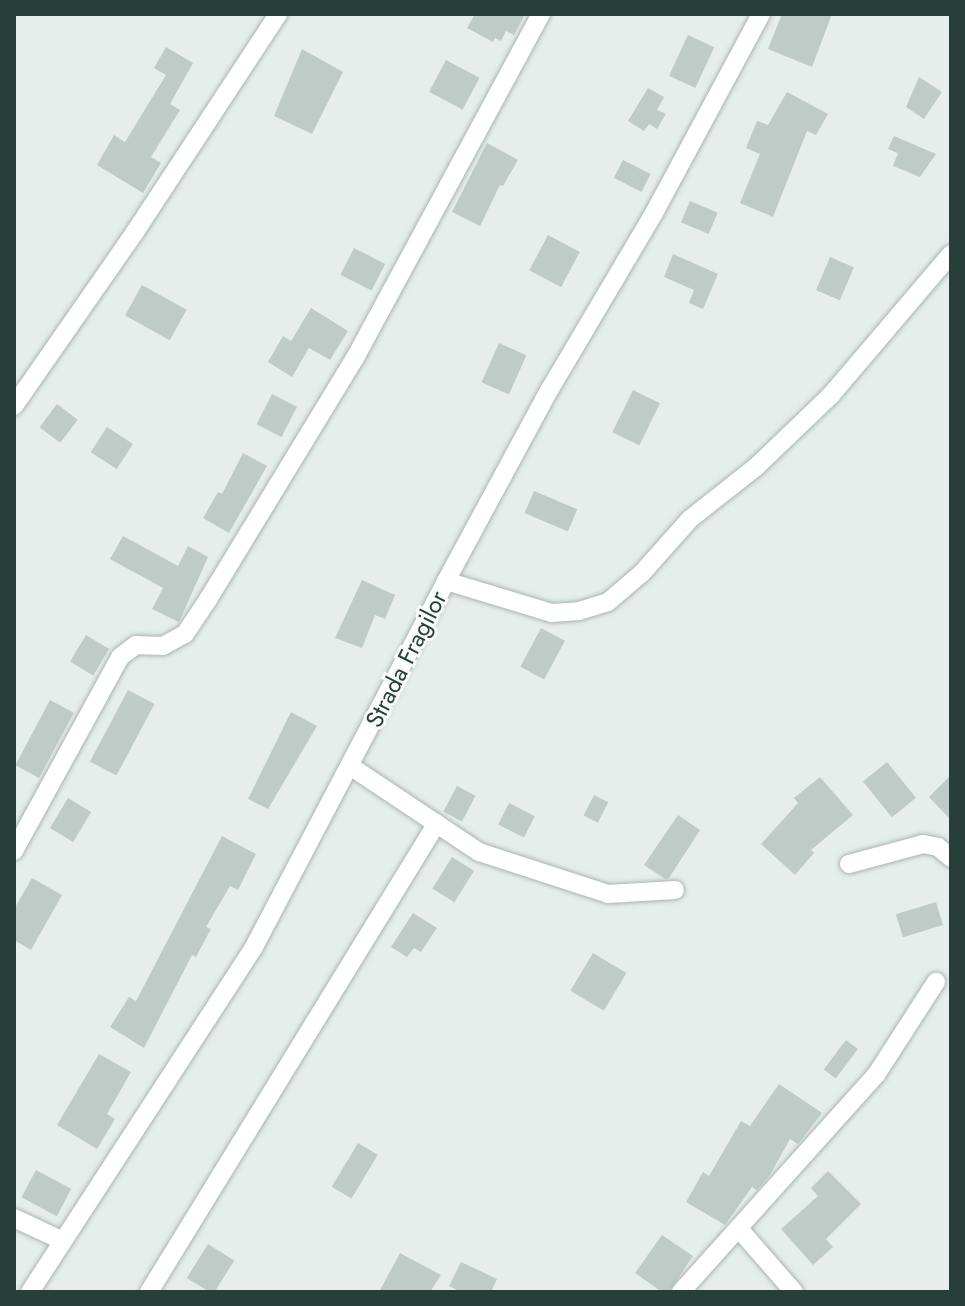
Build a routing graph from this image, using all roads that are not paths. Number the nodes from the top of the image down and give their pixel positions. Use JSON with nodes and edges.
{"nodes":[{"id":1,"x":278,"y":14,"type":"edge"},
{"id":2,"x":541,"y":14,"type":"edge"},
{"id":3,"x":761,"y":14,"type":"edge"},
{"id":4,"x":951,"y":254,"type":"edge"},
{"id":5,"x":14,"y":406,"type":"edge"},
{"id":6,"x":446,"y":581,"type":"junction"},
{"id":7,"x":350,"y":766,"type":"junction"},
{"id":8,"x":437,"y":823,"type":"junction"},
{"id":9,"x":14,"y":851,"type":"edge"},
{"id":10,"x":951,"y":858,"type":"edge"},
{"id":11,"x":849,"y":864,"type":"dead end"},
{"id":12,"x":675,"y":890,"type":"dead end"},
{"id":13,"x":936,"y":982,"type":"dead end"},
{"id":14,"x":14,"y":1218,"type":"edge"},
{"id":15,"x":740,"y":1230,"type":"junction"},
{"id":16,"x":63,"y":1241,"type":"junction"},
{"id":17,"x":30,"y":1292,"type":"edge"},
{"id":18,"x":149,"y":1292,"type":"edge"},
{"id":19,"x":681,"y":1292,"type":"edge"},
{"id":20,"x":794,"y":1292,"type":"edge"}],
"edges":[{"from":1,"to":5,"type":"street"},
{"from":2,"to":9,"type":"street"},
{"from":3,"to":6,"type":"street","name":"Strada Fragilor"},
{"from":4,"to":6,"type":"street"},
{"from":6,"to":7,"type":"street","name":"Strada Fragilor"},
{"from":7,"to":8,"type":"street"},
{"from":7,"to":16,"type":"street","name":"Strada Fragilor"},
{"from":8,"to":12,"type":"street"},
{"from":8,"to":18,"type":"street"},
{"from":10,"to":11,"type":"street"},
{"from":13,"to":15,"type":"street"},
{"from":14,"to":16,"type":"street"},
{"from":15,"to":19,"type":"street"},
{"from":15,"to":20,"type":"street"},
{"from":16,"to":17,"type":"street","name":"Strada Fragilor"}]}
